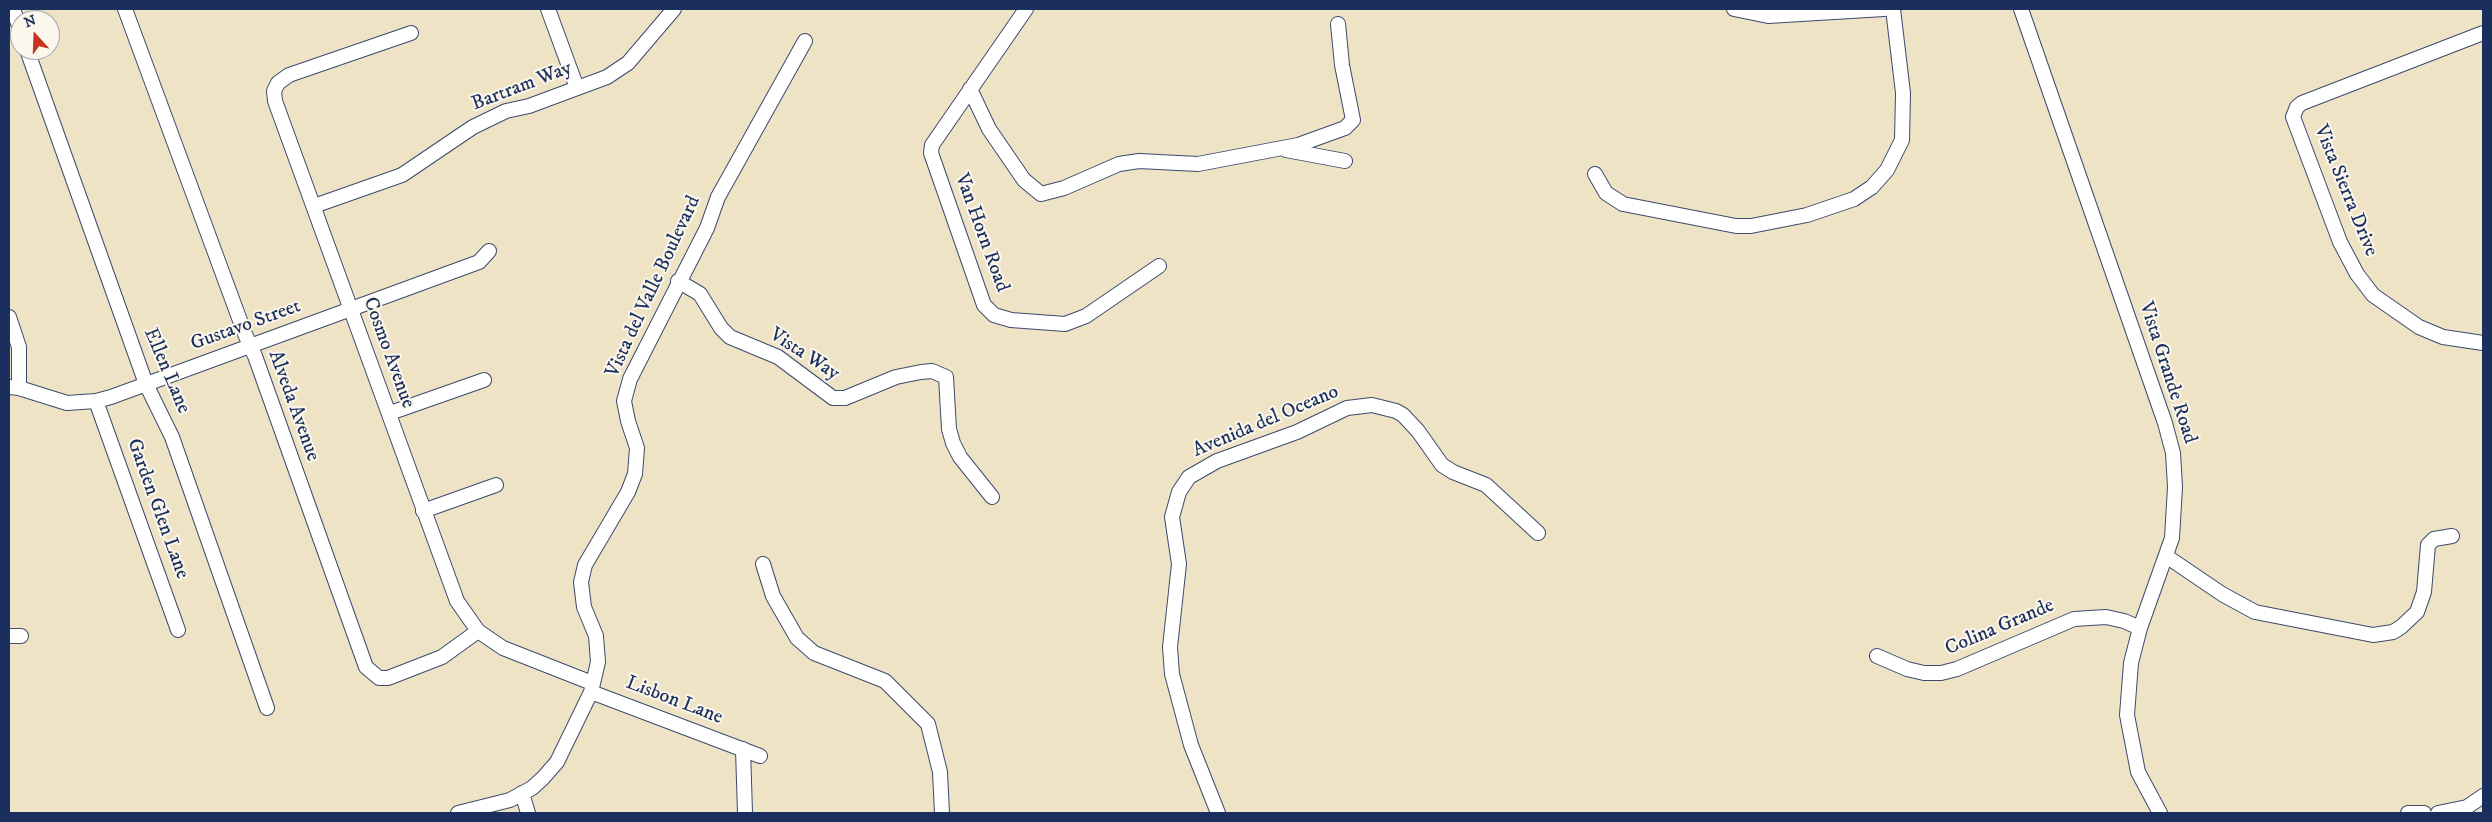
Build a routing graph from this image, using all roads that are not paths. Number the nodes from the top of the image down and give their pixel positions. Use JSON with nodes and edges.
{"nodes":[{"id":1,"x":125,"y":9,"type":"edge"},
{"id":2,"x":548,"y":9,"type":"edge"},
{"id":3,"x":674,"y":9,"type":"edge"},
{"id":4,"x":1026,"y":9,"type":"edge"},
{"id":5,"x":1734,"y":9,"type":"edge"},
{"id":6,"x":1884,"y":9,"type":"edge"},
{"id":7,"x":1893,"y":9,"type":"edge"},
{"id":8,"x":2021,"y":9,"type":"edge"},
{"id":9,"x":1338,"y":24,"type":"dead end"},
{"id":10,"x":411,"y":33,"type":"dead end"},
{"id":11,"x":2483,"y":33,"type":"edge"},
{"id":12,"x":805,"y":41,"type":"dead end"},
{"id":13,"x":31,"y":60,"type":"edge"},
{"id":14,"x":577,"y":88,"type":"junction"},
{"id":15,"x":970,"y":88,"type":"junction"},
{"id":16,"x":1278,"y":149,"type":"junction"},
{"id":17,"x":1345,"y":161,"type":"dead end"},
{"id":18,"x":1595,"y":174,"type":"dead end"},
{"id":19,"x":314,"y":206,"type":"junction"},
{"id":20,"x":489,"y":251,"type":"dead end"},
{"id":21,"x":1159,"y":266,"type":"dead end"},
{"id":22,"x":678,"y":281,"type":"junction"},
{"id":23,"x":350,"y":309,"type":"junction"},
{"id":24,"x":9,"y":317,"type":"edge"},
{"id":25,"x":2483,"y":343,"type":"edge"},
{"id":26,"x":250,"y":346,"type":"junction"},
{"id":27,"x":484,"y":380,"type":"dead end"},
{"id":28,"x":146,"y":384,"type":"junction"},
{"id":29,"x":14,"y":388,"type":"edge"},
{"id":30,"x":96,"y":401,"type":"junction"},
{"id":31,"x":390,"y":414,"type":"junction"},
{"id":32,"x":496,"y":485,"type":"dead end"},
{"id":33,"x":992,"y":497,"type":"dead end"},
{"id":34,"x":423,"y":511,"type":"junction"},
{"id":35,"x":1538,"y":533,"type":"dead end"},
{"id":36,"x":2452,"y":536,"type":"dead end"},
{"id":37,"x":2166,"y":556,"type":"junction"},
{"id":38,"x":764,"y":564,"type":"dead end"},
{"id":39,"x":2140,"y":628,"type":"junction"},
{"id":40,"x":178,"y":630,"type":"dead end"},
{"id":41,"x":478,"y":631,"type":"junction"},
{"id":42,"x":1877,"y":656,"type":"dead end"},
{"id":43,"x":592,"y":688,"type":"junction"},
{"id":44,"x":266,"y":708,"type":"dead end"},
{"id":45,"x":743,"y":749,"type":"junction"},
{"id":46,"x":760,"y":756,"type":"dead end"},
{"id":47,"x":522,"y":793,"type":"junction"},
{"id":48,"x":2483,"y":796,"type":"edge"},
{"id":49,"x":458,"y":813,"type":"edge"},
{"id":50,"x":528,"y":813,"type":"edge"},
{"id":51,"x":745,"y":813,"type":"edge"},
{"id":52,"x":942,"y":813,"type":"edge"},
{"id":53,"x":1218,"y":813,"type":"edge"},
{"id":54,"x":2160,"y":813,"type":"edge"},
{"id":55,"x":2408,"y":813,"type":"edge"},
{"id":56,"x":2424,"y":813,"type":"edge"},
{"id":57,"x":2438,"y":813,"type":"edge"}],
"edges":[{"from":1,"to":26,"type":"street","name":"Alveda Avenue"},
{"from":2,"to":14,"type":"street"},
{"from":3,"to":14,"type":"street","name":"Bartram Way"},
{"from":4,"to":15,"type":"street","name":"Van Horn Road"},
{"from":5,"to":6,"type":"street"},
{"from":7,"to":18,"type":"street"},
{"from":8,"to":37,"type":"street","name":"Vista Grande Road"},
{"from":9,"to":16,"type":"street"},
{"from":10,"to":19,"type":"street","name":"Cosmo Avenue"},
{"from":11,"to":25,"type":"street","name":"Vista Sierra Drive"},
{"from":12,"to":22,"type":"street","name":"Vista del Valle Boulevard"},
{"from":13,"to":28,"type":"street","name":"Ellen Lane"},
{"from":14,"to":19,"type":"street","name":"Bartram Way"},
{"from":15,"to":16,"type":"street"},
{"from":15,"to":21,"type":"street","name":"Van Horn Road"},
{"from":16,"to":17,"type":"street"},
{"from":19,"to":23,"type":"street","name":"Cosmo Avenue"},
{"from":20,"to":23,"type":"street","name":"Gustavo Street"},
{"from":22,"to":33,"type":"street","name":"Vista Way"},
{"from":22,"to":43,"type":"street","name":"Vista del Valle Boulevard"},
{"from":23,"to":26,"type":"street","name":"Gustavo Street"},
{"from":23,"to":31,"type":"street","name":"Cosmo Avenue"},
{"from":24,"to":29,"type":"street"},
{"from":26,"to":28,"type":"street","name":"Gustavo Street"},
{"from":26,"to":41,"type":"street","name":"Alveda Avenue"},
{"from":27,"to":31,"type":"street"},
{"from":28,"to":30,"type":"street","name":"Gustavo Street"},
{"from":28,"to":44,"type":"street","name":"Ellen Lane"},
{"from":29,"to":30,"type":"street","name":"Gustavo Street"},
{"from":30,"to":40,"type":"street","name":"Garden Glen Lane"},
{"from":31,"to":34,"type":"street","name":"Cosmo Avenue"},
{"from":32,"to":34,"type":"street"},
{"from":34,"to":41,"type":"street","name":"Cosmo Avenue"},
{"from":35,"to":53,"type":"street","name":"Avenida del Oceano"},
{"from":36,"to":37,"type":"street"},
{"from":37,"to":39,"type":"street","name":"Vista Grande Road"},
{"from":38,"to":52,"type":"street"},
{"from":39,"to":42,"type":"street","name":"Colina Grande"},
{"from":39,"to":54,"type":"street","name":"Vista Grande Road"},
{"from":41,"to":43,"type":"street","name":"Lisbon Lane"},
{"from":43,"to":45,"type":"street","name":"Lisbon Lane"},
{"from":43,"to":47,"type":"street","name":"Vista del Valle Boulevard"},
{"from":45,"to":46,"type":"street","name":"Lisbon Lane"},
{"from":45,"to":51,"type":"street"},
{"from":47,"to":49,"type":"street","name":"Vista del Valle Boulevard"},
{"from":47,"to":50,"type":"street"},
{"from":48,"to":57,"type":"street"},
{"from":55,"to":56,"type":"street"}]}
